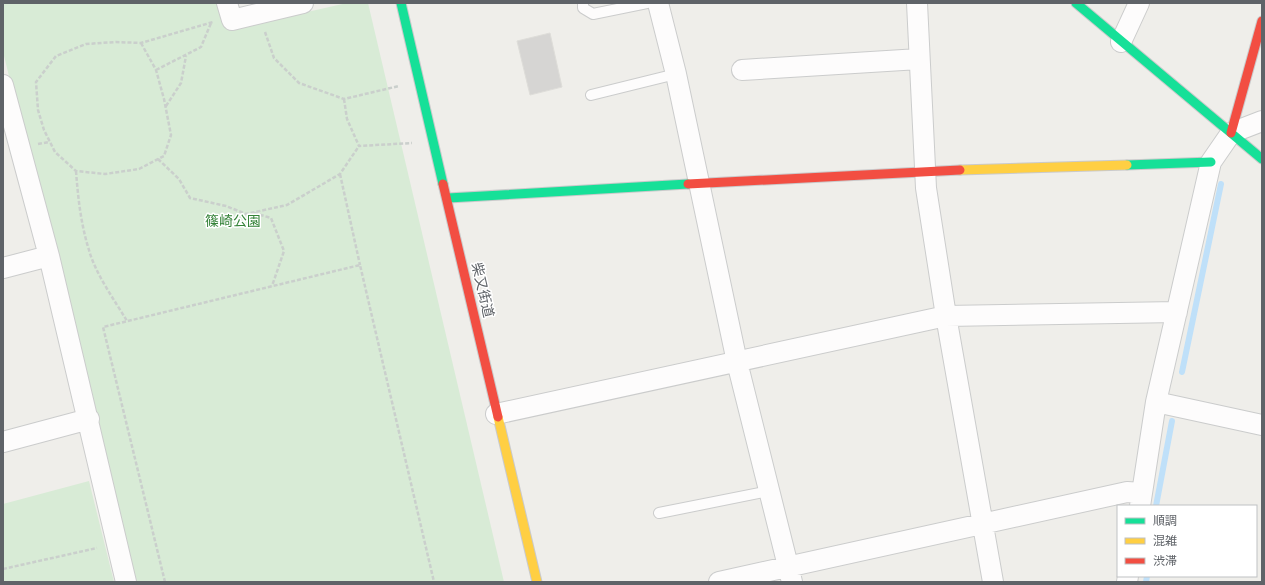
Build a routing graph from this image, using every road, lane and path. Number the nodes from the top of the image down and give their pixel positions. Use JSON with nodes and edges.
{"nodes":[{"id":1,"x":303,"y":3,"type":"edge"},
{"id":2,"x":401,"y":3,"type":"edge"},
{"id":3,"x":583,"y":3,"type":"edge"},
{"id":4,"x":648,"y":3,"type":"edge"},
{"id":5,"x":658,"y":3,"type":"edge"},
{"id":6,"x":917,"y":3,"type":"edge"},
{"id":7,"x":1076,"y":3,"type":"edge"},
{"id":8,"x":1138,"y":3,"type":"edge"},
{"id":9,"x":229,"y":9,"type":"edge"},
{"id":10,"x":259,"y":13,"type":"junction"},
{"id":11,"x":1262,"y":21,"type":"edge"},
{"id":12,"x":211,"y":23,"type":"junction"},
{"id":13,"x":1121,"y":42,"type":"junction"},
{"id":14,"x":141,"y":43,"type":"junction"},
{"id":15,"x":186,"y":55,"type":"junction"},
{"id":16,"x":919,"y":59,"type":"junction"},
{"id":17,"x":156,"y":70,"type":"junction"},
{"id":18,"x":742,"y":70,"type":"dead end"},
{"id":19,"x":676,"y":74,"type":"junction"},
{"id":20,"x":420,"y":80,"type":"junction"},
{"id":21,"x":4,"y":95,"type":"edge"},
{"id":22,"x":591,"y":95,"type":"dead end"},
{"id":23,"x":344,"y":99,"type":"junction"},
{"id":24,"x":165,"y":106,"type":"junction"},
{"id":25,"x":1262,"y":121,"type":"edge"},
{"id":26,"x":1231,"y":133,"type":"junction"},
{"id":27,"x":434,"y":142,"type":"junction"},
{"id":28,"x":359,"y":146,"type":"junction"},
{"id":29,"x":158,"y":159,"type":"junction"},
{"id":30,"x":1262,"y":159,"type":"edge"},
{"id":31,"x":1211,"y":162,"type":"junction"},
{"id":32,"x":76,"y":171,"type":"junction"},
{"id":33,"x":924,"y":171,"type":"junction"},
{"id":34,"x":340,"y":174,"type":"junction"},
{"id":35,"x":699,"y":183,"type":"junction"},
{"id":36,"x":448,"y":198,"type":"junction"},
{"id":37,"x":253,"y":212,"type":"junction"},
{"id":38,"x":48,"y":256,"type":"junction"},
{"id":39,"x":360,"y":265,"type":"junction"},
{"id":40,"x":3,"y":268,"type":"edge"},
{"id":41,"x":272,"y":286,"type":"junction"},
{"id":42,"x":1177,"y":312,"type":"junction"},
{"id":43,"x":946,"y":316,"type":"junction"},
{"id":44,"x":127,"y":321,"type":"junction"},
{"id":45,"x":737,"y":362,"type":"junction"},
{"id":46,"x":1156,"y":402,"type":"junction"},
{"id":47,"x":496,"y":414,"type":"junction"},
{"id":48,"x":88,"y":419,"type":"junction"},
{"id":49,"x":1262,"y":425,"type":"edge"},
{"id":50,"x":3,"y":442,"type":"edge"},
{"id":51,"x":769,"y":491,"type":"junction"},
{"id":52,"x":1141,"y":500,"type":"edge"},
{"id":53,"x":659,"y":513,"type":"dead end"},
{"id":54,"x":983,"y":524,"type":"junction"},
{"id":55,"x":117,"y":543,"type":"junction"},
{"id":56,"x":3,"y":569,"type":"edge"},
{"id":57,"x":791,"y":575,"type":"edge"},
{"id":58,"x":126,"y":582,"type":"edge"},
{"id":59,"x":165,"y":582,"type":"edge"},
{"id":60,"x":434,"y":582,"type":"edge"},
{"id":61,"x":537,"y":582,"type":"edge"},
{"id":62,"x":719,"y":582,"type":"edge"},
{"id":63,"x":993,"y":582,"type":"edge"}],
"edges":[{"from":1,"to":10,"type":"street"},
{"from":2,"to":20,"type":"street","name":"柴又街道"},
{"from":3,"to":4,"type":"lane"},
{"from":5,"to":19,"type":"street"},
{"from":6,"to":16,"type":"street"},
{"from":7,"to":13,"type":"street"},
{"from":8,"to":13,"type":"street"},
{"from":9,"to":10,"type":"street"},
{"from":9,"to":12,"type":"path"},
{"from":10,"to":23,"type":"path"},
{"from":11,"to":26,"type":"street"},
{"from":12,"to":14,"type":"path"},
{"from":12,"to":15,"type":"path"},
{"from":13,"to":26,"type":"street"},
{"from":14,"to":17,"type":"path"},
{"from":14,"to":32,"type":"path"},
{"from":15,"to":17,"type":"path"},
{"from":15,"to":24,"type":"path"},
{"from":16,"to":18,"type":"street"},
{"from":16,"to":33,"type":"street"},
{"from":17,"to":24,"type":"path"},
{"from":19,"to":22,"type":"lane"},
{"from":19,"to":35,"type":"street"},
{"from":20,"to":23,"type":"path"},
{"from":20,"to":27,"type":"street","name":"柴又街道"},
{"from":21,"to":38,"type":"street"},
{"from":23,"to":28,"type":"path"},
{"from":24,"to":29,"type":"path"},
{"from":25,"to":26,"type":"street"},
{"from":26,"to":30,"type":"street"},
{"from":26,"to":31,"type":"street"},
{"from":27,"to":28,"type":"path"},
{"from":27,"to":36,"type":"street","name":"柴又街道"},
{"from":28,"to":34,"type":"path"},
{"from":29,"to":32,"type":"path"},
{"from":29,"to":37,"type":"path"},
{"from":31,"to":33,"type":"street"},
{"from":31,"to":42,"type":"street"},
{"from":32,"to":44,"type":"path"},
{"from":33,"to":35,"type":"street"},
{"from":33,"to":43,"type":"street"},
{"from":34,"to":37,"type":"path"},
{"from":34,"to":39,"type":"path"},
{"from":35,"to":36,"type":"street"},
{"from":35,"to":45,"type":"street"},
{"from":36,"to":47,"type":"street","name":"柴又街道"},
{"from":37,"to":41,"type":"path"},
{"from":38,"to":40,"type":"street"},
{"from":38,"to":48,"type":"street"},
{"from":39,"to":41,"type":"path"},
{"from":39,"to":60,"type":"path"},
{"from":41,"to":44,"type":"path"},
{"from":42,"to":43,"type":"street"},
{"from":42,"to":46,"type":"street"},
{"from":43,"to":45,"type":"street"},
{"from":43,"to":54,"type":"street"},
{"from":44,"to":59,"type":"path"},
{"from":45,"to":47,"type":"street"},
{"from":45,"to":51,"type":"street"},
{"from":46,"to":49,"type":"street"},
{"from":46,"to":52,"type":"street"},
{"from":47,"to":61,"type":"street","name":"柴又街道"},
{"from":48,"to":50,"type":"street"},
{"from":48,"to":55,"type":"street"},
{"from":51,"to":53,"type":"lane"},
{"from":51,"to":57,"type":"street"},
{"from":52,"to":54,"type":"street"},
{"from":54,"to":57,"type":"street"},
{"from":54,"to":63,"type":"street"},
{"from":55,"to":56,"type":"path"},
{"from":55,"to":58,"type":"street"},
{"from":57,"to":62,"type":"street"}]}
